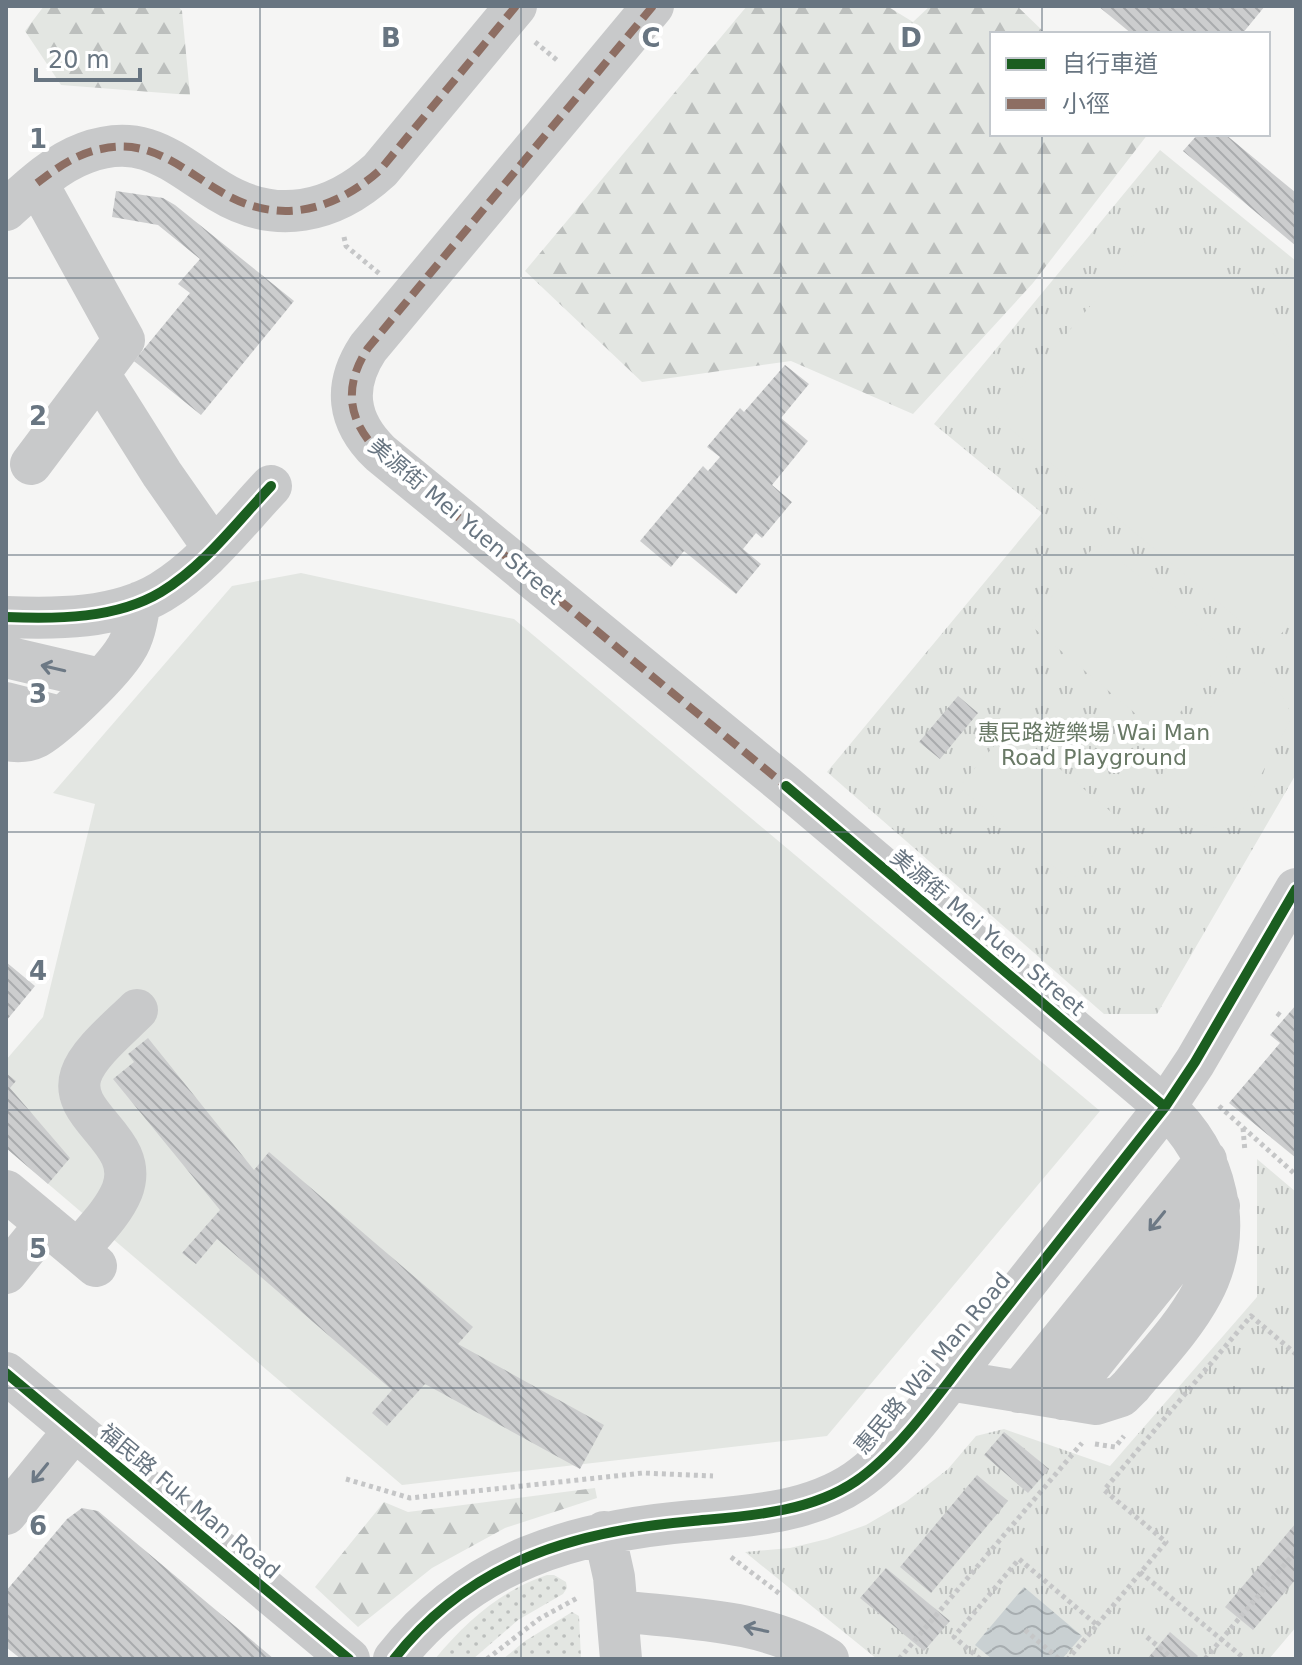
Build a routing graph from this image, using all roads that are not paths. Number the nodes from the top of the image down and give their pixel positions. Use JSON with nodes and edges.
{"nodes":[{"id":1,"x":653,"y":6,"type":"edge"},
{"id":2,"x":511,"y":12,"type":"edge"},
{"id":3,"x":37,"y":183,"type":"junction"},
{"id":4,"x":6,"y":210,"type":"edge"},
{"id":5,"x":99,"y":374,"type":"junction"},
{"id":6,"x":31,"y":464,"type":"dead end"},
{"id":7,"x":271,"y":486,"type":"dead end"},
{"id":8,"x":213,"y":547,"type":"junction"},
{"id":9,"x":140,"y":602,"type":"junction"},
{"id":10,"x":6,"y":617,"type":"edge"},
{"id":11,"x":6,"y":657,"type":"edge"},
{"id":12,"x":100,"y":679,"type":"junction"},
{"id":13,"x":6,"y":703,"type":"edge"},
{"id":14,"x":61,"y":717,"type":"junction"},
{"id":15,"x":6,"y":740,"type":"edge"},
{"id":16,"x":1296,"y":889,"type":"edge"},
{"id":17,"x":137,"y":1010,"type":"dead end"},
{"id":18,"x":1165,"y":1107,"type":"junction"},
{"id":19,"x":1206,"y":1160,"type":"junction"},
{"id":20,"x":6,"y":1191,"type":"edge"},
{"id":21,"x":46,"y":1224,"type":"junction"},
{"id":22,"x":6,"y":1273,"type":"edge"},
{"id":23,"x":6,"y":1373,"type":"edge"},
{"id":24,"x":949,"y":1380,"type":"junction"},
{"id":25,"x":1019,"y":1392,"type":"junction"},
{"id":26,"x":74,"y":1431,"type":"junction"},
{"id":27,"x":6,"y":1514,"type":"edge"},
{"id":28,"x":604,"y":1532,"type":"junction"},
{"id":29,"x":618,"y":1611,"type":"junction"},
{"id":30,"x":349,"y":1659,"type":"edge"},
{"id":31,"x":394,"y":1659,"type":"edge"},
{"id":32,"x":621,"y":1659,"type":"edge"},
{"id":33,"x":828,"y":1659,"type":"edge"}],
"edges":[{"from":1,"to":18,"type":"street","name":"美源街 Mei Yuen Street"},
{"from":2,"to":3,"type":"street"},
{"from":3,"to":4,"type":"street"},
{"from":3,"to":5,"type":"street"},
{"from":5,"to":6,"type":"street"},
{"from":5,"to":8,"type":"street"},
{"from":7,"to":8,"type":"street"},
{"from":8,"to":9,"type":"street"},
{"from":9,"to":10,"type":"street"},
{"from":9,"to":12,"type":"street"},
{"from":12,"to":11,"type":"street","one_way":true},
{"from":12,"to":14,"type":"street"},
{"from":13,"to":14,"type":"street"},
{"from":14,"to":15,"type":"street"},
{"from":16,"to":18,"type":"street","name":"惠民路 Wai Man Road"},
{"from":17,"to":21,"type":"street"},
{"from":18,"to":19,"type":"street","name":"美源街 Mei Yuen Street"},
{"from":18,"to":24,"type":"street","name":"惠民路 Wai Man Road"},
{"from":19,"to":25,"type":"street","one_way":true},
{"from":19,"to":25,"type":"street","name":"美源街 Mei Yuen Street"},
{"from":20,"to":21,"type":"street"},
{"from":21,"to":22,"type":"street"},
{"from":23,"to":26,"type":"street","name":"福民路 Fuk Man Road"},
{"from":24,"to":25,"type":"street"},
{"from":24,"to":28,"type":"street","name":"惠民路 Wai Man Road"},
{"from":26,"to":27,"type":"street","one_way":true},
{"from":26,"to":30,"type":"street","name":"福民路 Fuk Man Road"},
{"from":28,"to":29,"type":"street"},
{"from":28,"to":31,"type":"street","name":"惠民路 Wai Man Road"},
{"from":29,"to":32,"type":"street"},
{"from":33,"to":29,"type":"street","one_way":true}]}
